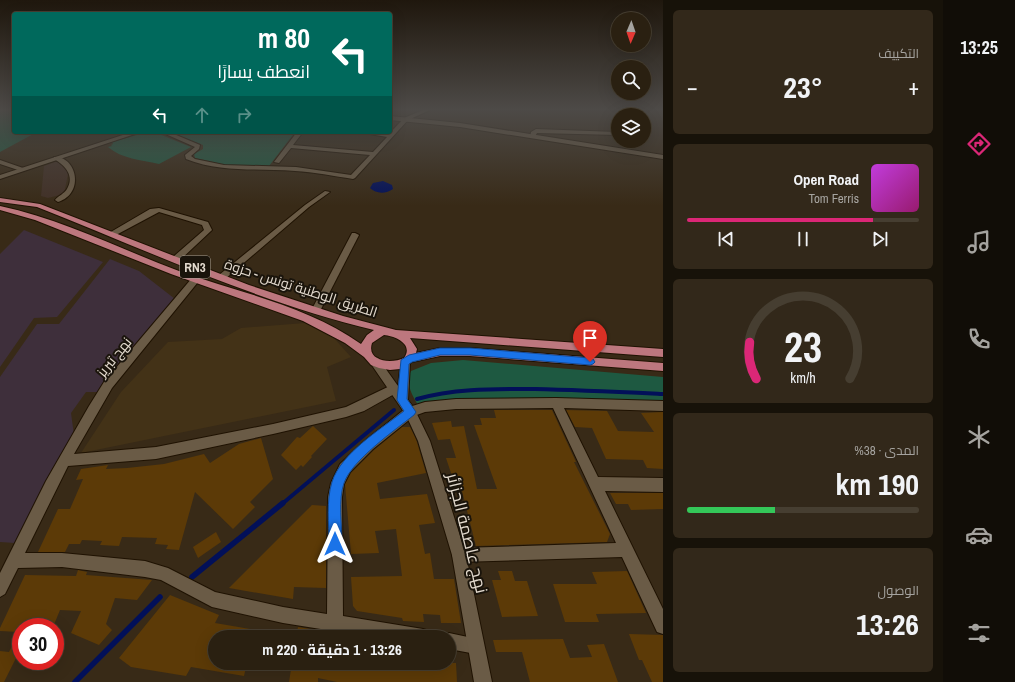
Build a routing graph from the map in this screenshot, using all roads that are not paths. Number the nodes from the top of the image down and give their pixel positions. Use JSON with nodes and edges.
{"nodes":[{"id":1,"x":107,"y":142,"type":"edge"},
{"id":2,"x":188,"y":142,"type":"edge"},
{"id":3,"x":292,"y":142,"type":"edge"},
{"id":4,"x":385,"y":142,"type":"edge"},
{"id":5,"x":564,"y":142,"type":"edge"},
{"id":6,"x":289,"y":146,"type":"junction"},
{"id":7,"x":374,"y":154,"type":"junction"},
{"id":8,"x":663,"y":157,"type":"edge"},
{"id":9,"x":56,"y":158,"type":"junction"},
{"id":10,"x":0,"y":162,"type":"edge"},
{"id":11,"x":277,"y":162,"type":"dead end"},
{"id":12,"x":21,"y":169,"type":"junction"},
{"id":13,"x":0,"y":177,"type":"edge"},
{"id":14,"x":327,"y":192,"type":"dead end"},
{"id":15,"x":0,"y":200,"type":"edge"},
{"id":16,"x":58,"y":200,"type":"dead end"},
{"id":17,"x":0,"y":208,"type":"edge"},
{"id":18,"x":113,"y":233,"type":"junction"},
{"id":19,"x":355,"y":235,"type":"dead end"},
{"id":20,"x":176,"y":259,"type":"junction"},
{"id":21,"x":222,"y":277,"type":"junction"},
{"id":22,"x":195,"y":280,"type":"junction"},
{"id":23,"x":246,"y":287,"type":"junction"},
{"id":24,"x":238,"y":293,"type":"junction"},
{"id":25,"x":316,"y":311,"type":"junction"},
{"id":26,"x":394,"y":332,"type":"junction"},
{"id":27,"x":596,"y":348,"type":"junction"},
{"id":28,"x":663,"y":353,"type":"edge"},
{"id":29,"x":370,"y":358,"type":"junction"},
{"id":30,"x":407,"y":361,"type":"junction"},
{"id":31,"x":604,"y":363,"type":"junction"},
{"id":32,"x":663,"y":367,"type":"edge"},
{"id":33,"x":398,"y":394,"type":"junction"},
{"id":34,"x":556,"y":403,"type":"junction"},
{"id":35,"x":663,"y":406,"type":"edge"},
{"id":36,"x":410,"y":412,"type":"junction"},
{"id":37,"x":66,"y":460,"type":"junction"},
{"id":38,"x":596,"y":484,"type":"junction"},
{"id":39,"x":663,"y":485,"type":"edge"},
{"id":40,"x":627,"y":550,"type":"junction"},
{"id":41,"x":459,"y":555,"type":"junction"},
{"id":42,"x":14,"y":561,"type":"junction"},
{"id":43,"x":0,"y":589,"type":"edge"},
{"id":44,"x":335,"y":622,"type":"junction"},
{"id":45,"x":663,"y":626,"type":"edge"},
{"id":46,"x":382,"y":630,"type":"edge"},
{"id":47,"x":456,"y":643,"type":"edge"},
{"id":48,"x":476,"y":646,"type":"junction"},
{"id":49,"x":483,"y":682,"type":"edge"}],
"edges":[{"from":1,"to":9,"type":"street"},
{"from":2,"to":7,"type":"street"},
{"from":3,"to":6,"type":"street"},
{"from":4,"to":7,"type":"street"},
{"from":5,"to":8,"type":"street"},
{"from":6,"to":7,"type":"street"},
{"from":6,"to":11,"type":"street"},
{"from":9,"to":12,"type":"street"},
{"from":9,"to":16,"type":"street"},
{"from":10,"to":12,"type":"street"},
{"from":12,"to":13,"type":"street"},
{"from":14,"to":21,"type":"street"},
{"from":15,"to":18,"type":"main road","name":"الطريق الوطنية تونس - حزوة","number":"RN3"},
{"from":17,"to":22,"type":"main road","name":"الطريق الوطنية تونس - حزوة","number":"RN3"},
{"from":18,"to":20,"type":"main road","name":"الطريق الوطنية تونس - حزوة","number":"RN3"},
{"from":18,"to":20,"type":"street"},
{"from":19,"to":25,"type":"street"},
{"from":20,"to":21,"type":"main road","name":"الطريق الوطنية تونس - حزوة","number":"RN3"},
{"from":21,"to":23,"type":"main road","name":"الطريق الوطنية تونس - حزوة","number":"RN3"},
{"from":22,"to":24,"type":"main road","name":"الطريق الوطنية تونس - حزوة","number":"RN3"},
{"from":22,"to":37,"type":"street","name":"نهج تبريز"},
{"from":23,"to":24,"type":"main road"},
{"from":23,"to":25,"type":"main road","name":"الطريق الوطنية تونس - حزوة","number":"RN3"},
{"from":24,"to":29,"type":"main road","name":"الطريق الوطنية تونس - حزوة","number":"RN3"},
{"from":25,"to":26,"type":"main road","name":"الطريق الوطنية تونس - حزوة","number":"RN3"},
{"from":26,"to":27,"type":"main road","name":"الطريق الوطنية تونس - حزوة","number":"RN3"},
{"from":26,"to":29,"type":"main road","number":"RN3"},
{"from":26,"to":30,"type":"main road","number":"RN3"},
{"from":27,"to":28,"type":"main road","name":"الطريق الوطنية تونس - حزوة","number":"RN3"},
{"from":27,"to":31,"type":"main road"},
{"from":29,"to":30,"type":"main road","number":"RN3"},
{"from":29,"to":33,"type":"street","name":"نهج عاصمة الجزائر"},
{"from":30,"to":31,"type":"main road","number":"RN3"},
{"from":30,"to":33,"type":"street"},
{"from":31,"to":32,"type":"main road","number":"RN3"},
{"from":33,"to":36,"type":"street","name":"نهج عاصمة الجزائر"},
{"from":33,"to":37,"type":"street"},
{"from":34,"to":35,"type":"street"},
{"from":34,"to":36,"type":"street"},
{"from":34,"to":38,"type":"street"},
{"from":36,"to":41,"type":"street","name":"نهج عاصمة الجزائر"},
{"from":36,"to":44,"type":"street"},
{"from":37,"to":42,"type":"street","name":"نهج تبريز"},
{"from":38,"to":39,"type":"street"},
{"from":38,"to":40,"type":"street"},
{"from":40,"to":41,"type":"street"},
{"from":40,"to":45,"type":"street"},
{"from":41,"to":48,"type":"street","name":"نهج عاصمة الجزائر"},
{"from":42,"to":43,"type":"street","name":"نهج تبريز"},
{"from":42,"to":44,"type":"street"},
{"from":44,"to":46,"type":"street"},
{"from":47,"to":48,"type":"street"},
{"from":48,"to":49,"type":"street","name":"نهج عاصمة الجزائر"}]}
